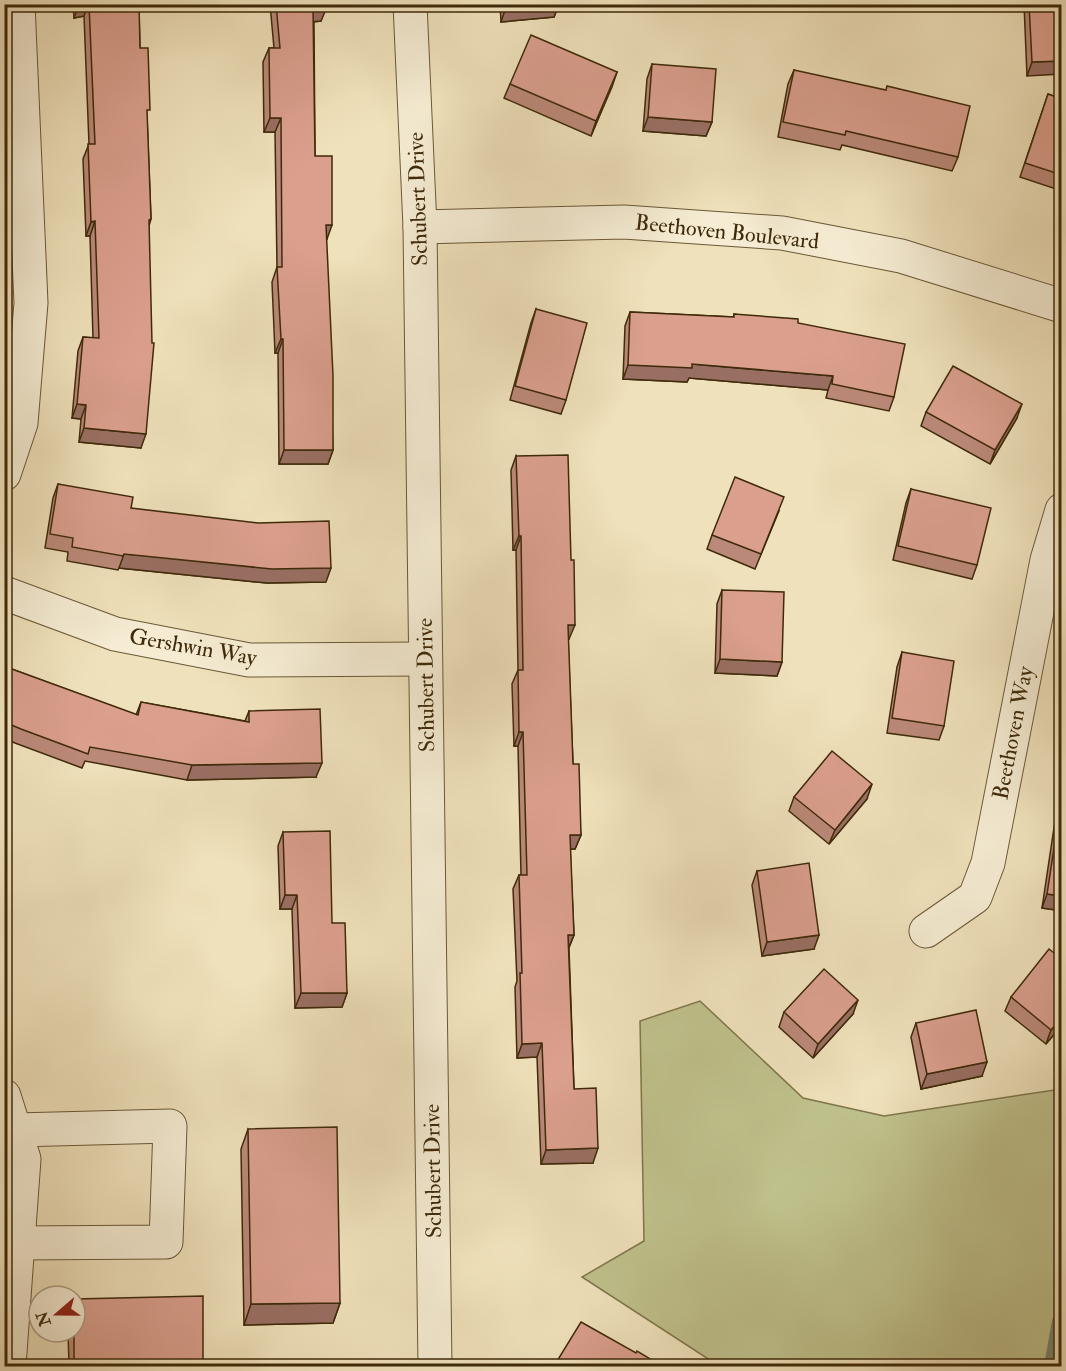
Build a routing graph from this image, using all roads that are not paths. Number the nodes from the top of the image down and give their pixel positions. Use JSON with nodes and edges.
{"nodes":[{"id":1,"x":18,"y":4,"type":"edge"},
{"id":2,"x":410,"y":4,"type":"edge"},
{"id":3,"x":420,"y":227,"type":"junction"},
{"id":4,"x":1062,"y":306,"type":"edge"},
{"id":5,"x":4,"y":474,"type":"edge"},
{"id":6,"x":1062,"y":510,"type":"edge"},
{"id":7,"x":4,"y":593,"type":"edge"},
{"id":8,"x":425,"y":659,"type":"junction"},
{"id":9,"x":926,"y":931,"type":"dead end"},
{"id":10,"x":4,"y":1096,"type":"edge"},
{"id":11,"x":16,"y":1130,"type":"junction"},
{"id":12,"x":18,"y":1243,"type":"junction"},
{"id":13,"x":9,"y":1366,"type":"edge"},
{"id":14,"x":435,"y":1366,"type":"edge"}],
"edges":[{"from":1,"to":5,"type":"street"},
{"from":2,"to":3,"type":"street","name":"Schubert Drive"},
{"from":3,"to":4,"type":"street","name":"Beethoven Boulevard"},
{"from":3,"to":8,"type":"street","name":"Schubert Drive"},
{"from":6,"to":9,"type":"street","name":"Beethoven Way"},
{"from":7,"to":8,"type":"street","name":"Gershwin Way"},
{"from":8,"to":14,"type":"street","name":"Schubert Drive"},
{"from":10,"to":11,"type":"street"},
{"from":11,"to":12,"type":"street"},
{"from":11,"to":12,"type":"street"},
{"from":12,"to":13,"type":"street"}]}
